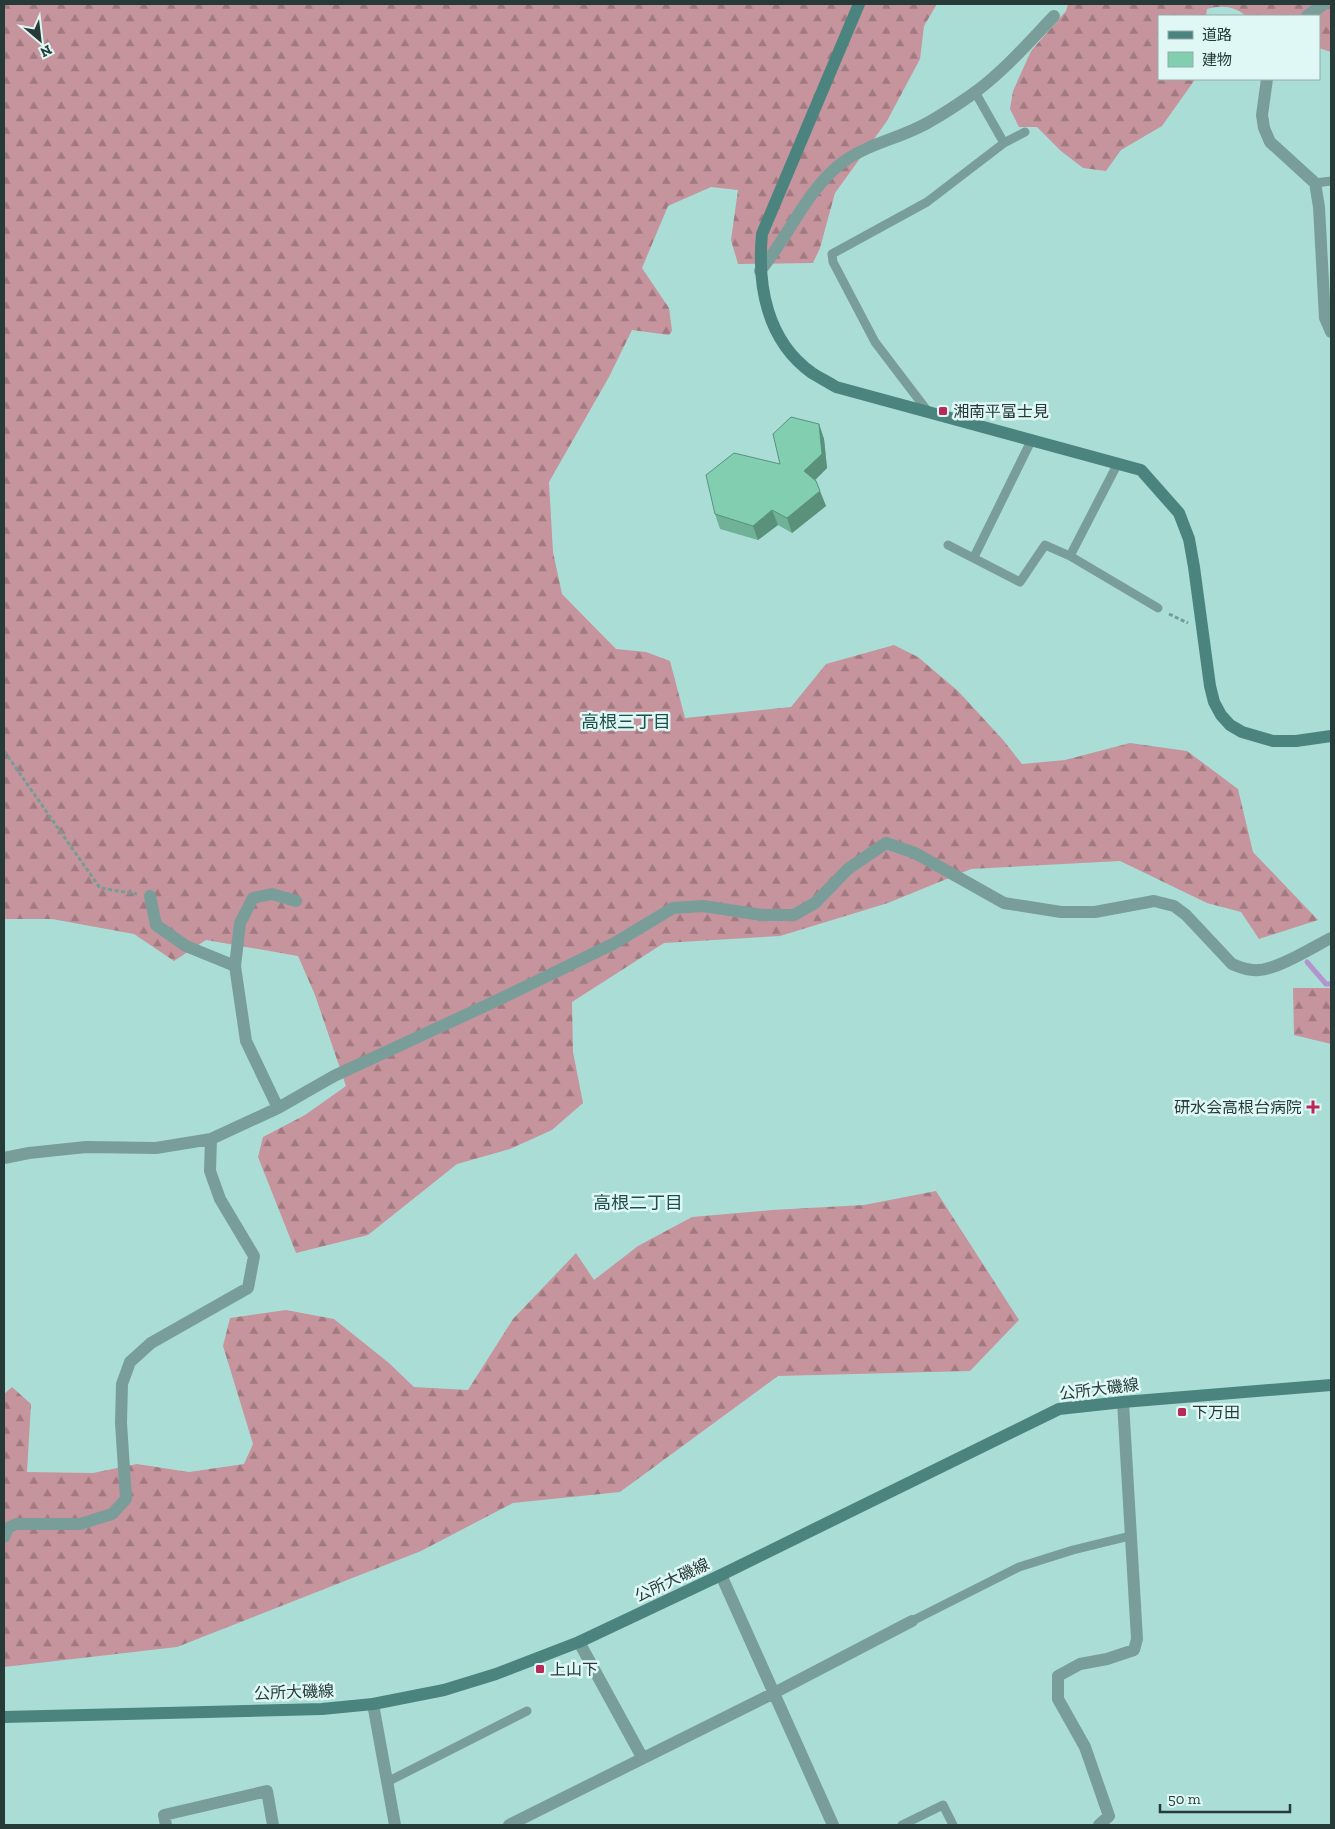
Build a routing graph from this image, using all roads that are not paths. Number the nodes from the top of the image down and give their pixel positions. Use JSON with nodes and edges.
{"nodes":[{"id":1,"x":860,"y":4,"type":"edge"},
{"id":2,"x":1324,"y":4,"type":"edge"},
{"id":3,"x":1308,"y":15,"type":"edge"},
{"id":4,"x":1054,"y":16,"type":"dead end"},
{"id":5,"x":1266,"y":80,"type":"edge"},
{"id":6,"x":975,"y":92,"type":"junction"},
{"id":7,"x":1025,"y":132,"type":"dead end"},
{"id":8,"x":1004,"y":143,"type":"junction"},
{"id":9,"x":1331,"y":181,"type":"edge"},
{"id":10,"x":1315,"y":183,"type":"junction"},
{"id":11,"x":760,"y":271,"type":"junction"},
{"id":12,"x":1331,"y":332,"type":"edge"},
{"id":13,"x":929,"y":413,"type":"junction"},
{"id":14,"x":1032,"y":439,"type":"junction"},
{"id":15,"x":1118,"y":463,"type":"junction"},
{"id":16,"x":948,"y":545,"type":"dead end"},
{"id":17,"x":1070,"y":556,"type":"junction"},
{"id":18,"x":974,"y":557,"type":"junction"},
{"id":19,"x":1158,"y":608,"type":"road end"},
{"id":20,"x":1331,"y":736,"type":"edge"},
{"id":21,"x":150,"y":896,"type":"road end"},
{"id":22,"x":296,"y":901,"type":"dead end"},
{"id":23,"x":1331,"y":938,"type":"edge"},
{"id":24,"x":235,"y":966,"type":"junction"},
{"id":25,"x":278,"y":1108,"type":"junction"},
{"id":26,"x":211,"y":1139,"type":"junction"},
{"id":27,"x":4,"y":1158,"type":"edge"},
{"id":28,"x":1331,"y":1385,"type":"edge"},
{"id":29,"x":1123,"y":1402,"type":"junction"},
{"id":30,"x":1130,"y":1536,"type":"junction"},
{"id":31,"x":4,"y":1537,"type":"edge"},
{"id":32,"x":721,"y":1575,"type":"junction"},
{"id":33,"x":912,"y":1621,"type":"joint"},
{"id":34,"x":579,"y":1642,"type":"junction"},
{"id":35,"x":774,"y":1693,"type":"junction"},
{"id":36,"x":373,"y":1704,"type":"junction"},
{"id":37,"x":527,"y":1711,"type":"dead end"},
{"id":38,"x":25,"y":1717,"type":"junction"},
{"id":39,"x":4,"y":1718,"type":"edge"},
{"id":40,"x":4,"y":1724,"type":"edge"},
{"id":41,"x":642,"y":1757,"type":"junction"},
{"id":42,"x":387,"y":1782,"type":"junction"},
{"id":43,"x":166,"y":1825,"type":"edge"},
{"id":44,"x":273,"y":1825,"type":"edge"},
{"id":45,"x":395,"y":1825,"type":"edge"},
{"id":46,"x":508,"y":1825,"type":"edge"},
{"id":47,"x":833,"y":1825,"type":"edge"},
{"id":48,"x":902,"y":1825,"type":"edge"},
{"id":49,"x":953,"y":1825,"type":"edge"},
{"id":50,"x":1099,"y":1825,"type":"edge"}],
"edges":[{"from":1,"to":11,"type":"main road"},
{"from":2,"to":3,"type":"street"},
{"from":4,"to":6,"type":"street"},
{"from":5,"to":10,"type":"street"},
{"from":6,"to":8,"type":"lane"},
{"from":6,"to":11,"type":"street"},
{"from":7,"to":8,"type":"lane"},
{"from":8,"to":13,"type":"lane"},
{"from":9,"to":10,"type":"lane"},
{"from":10,"to":12,"type":"street"},
{"from":11,"to":13,"type":"main road"},
{"from":13,"to":14,"type":"main road"},
{"from":14,"to":15,"type":"main road"},
{"from":14,"to":18,"type":"lane"},
{"from":15,"to":17,"type":"lane"},
{"from":15,"to":20,"type":"main road"},
{"from":16,"to":18,"type":"lane"},
{"from":17,"to":18,"type":"lane"},
{"from":17,"to":19,"type":"lane"},
{"from":21,"to":24,"type":"street"},
{"from":22,"to":24,"type":"street"},
{"from":23,"to":25,"type":"street"},
{"from":24,"to":25,"type":"street"},
{"from":25,"to":26,"type":"street"},
{"from":26,"to":27,"type":"street"},
{"from":26,"to":31,"type":"street"},
{"from":28,"to":29,"type":"main road","name":"公所大磯線"},
{"from":29,"to":30,"type":"street"},
{"from":29,"to":32,"type":"main road","name":"公所大磯線"},
{"from":30,"to":33,"type":"lane"},
{"from":30,"to":50,"type":"street"},
{"from":32,"to":34,"type":"main road","name":"公所大磯線"},
{"from":32,"to":35,"type":"street"},
{"from":33,"to":35,"type":"street"},
{"from":34,"to":36,"type":"main road","name":"公所大磯線"},
{"from":34,"to":41,"type":"street"},
{"from":35,"to":41,"type":"street"},
{"from":35,"to":47,"type":"street"},
{"from":36,"to":38,"type":"main road","name":"公所大磯線"},
{"from":36,"to":42,"type":"street"},
{"from":37,"to":42,"type":"lane"},
{"from":38,"to":39,"type":"main road","name":"公所大磯線"},
{"from":38,"to":40,"type":"street"},
{"from":41,"to":46,"type":"street"},
{"from":42,"to":45,"type":"street"},
{"from":43,"to":44,"type":"street"},
{"from":48,"to":49,"type":"lane"}]}
